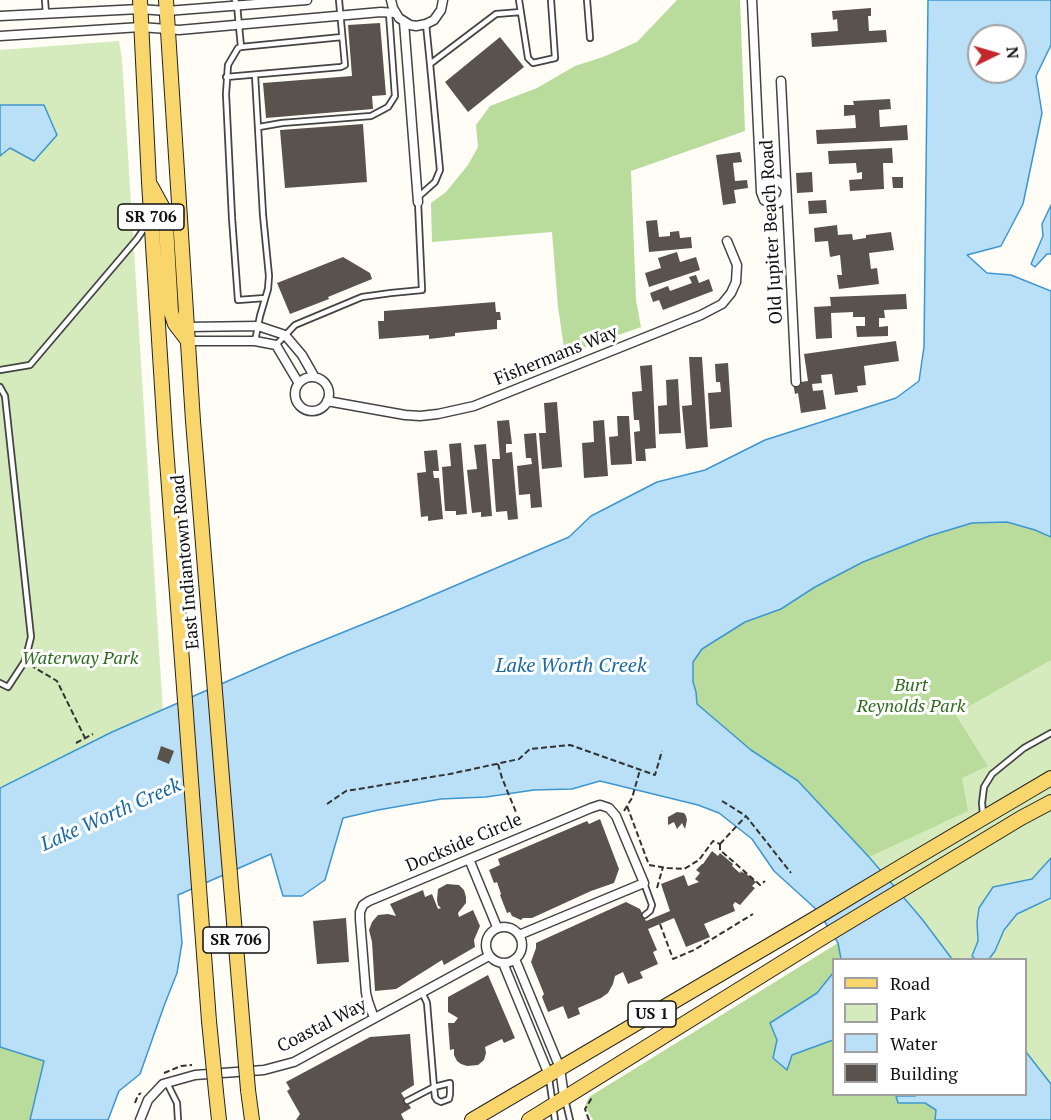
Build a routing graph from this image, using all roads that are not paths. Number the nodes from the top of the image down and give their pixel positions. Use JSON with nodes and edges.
{"nodes":[{"id":1,"x":45,"y":0,"type":"edge"},
{"id":2,"x":301,"y":0,"type":"edge"},
{"id":3,"x":307,"y":0,"type":"edge"},
{"id":4,"x":339,"y":0,"type":"edge"},
{"id":5,"x":391,"y":0,"type":"edge"},
{"id":6,"x":443,"y":0,"type":"edge"},
{"id":7,"x":519,"y":0,"type":"edge"},
{"id":8,"x":551,"y":0,"type":"edge"},
{"id":9,"x":587,"y":0,"type":"edge"},
{"id":10,"x":752,"y":0,"type":"edge"},
{"id":11,"x":236,"y":3,"type":"edge"},
{"id":12,"x":140,"y":4,"type":"edge"},
{"id":13,"x":167,"y":5,"type":"edge"},
{"id":14,"x":520,"y":12,"type":"junction"},
{"id":15,"x":392,"y":13,"type":"junction"},
{"id":16,"x":46,"y":14,"type":"junction"},
{"id":17,"x":340,"y":15,"type":"junction"},
{"id":18,"x":0,"y":16,"type":"edge"},
{"id":19,"x":404,"y":22,"type":"junction"},
{"id":20,"x":426,"y":24,"type":"junction"},
{"id":21,"x":239,"y":25,"type":"junction"},
{"id":22,"x":141,"y":27,"type":"junction"},
{"id":23,"x":168,"y":29,"type":"junction"},
{"id":24,"x":0,"y":36,"type":"edge"},
{"id":25,"x":342,"y":37,"type":"junction"},
{"id":26,"x":590,"y":38,"type":"dead end"},
{"id":27,"x":241,"y":47,"type":"junction"},
{"id":28,"x":430,"y":64,"type":"junction"},
{"id":29,"x":255,"y":75,"type":"junction"},
{"id":30,"x":226,"y":77,"type":"junction"},
{"id":31,"x":781,"y":81,"type":"dead end"},
{"id":32,"x":259,"y":127,"type":"junction"},
{"id":33,"x":149,"y":182,"type":"junction"},
{"id":34,"x":762,"y":188,"type":"junction"},
{"id":35,"x":786,"y":190,"type":"junction"},
{"id":36,"x":418,"y":200,"type":"junction"},
{"id":37,"x":151,"y":218,"type":"junction"},
{"id":38,"x":727,"y":241,"type":"dead end"},
{"id":39,"x":265,"y":298,"type":"junction"},
{"id":40,"x":258,"y":326,"type":"junction"},
{"id":41,"x":187,"y":334,"type":"junction"},
{"id":42,"x":285,"y":335,"type":"junction"},
{"id":43,"x":255,"y":341,"type":"junction"},
{"id":44,"x":276,"y":345,"type":"junction"},
{"id":45,"x":0,"y":370,"type":"edge"},
{"id":46,"x":314,"y":376,"type":"junction"},
{"id":47,"x":298,"y":382,"type":"junction"},
{"id":48,"x":796,"y":382,"type":"dead end"},
{"id":49,"x":0,"y":387,"type":"edge"},
{"id":50,"x":327,"y":401,"type":"junction"},
{"id":51,"x":0,"y":682,"type":"edge"},
{"id":52,"x":1051,"y":733,"type":"edge"},
{"id":53,"x":1051,"y":778,"type":"edge"},
{"id":54,"x":1051,"y":802,"type":"edge"},
{"id":55,"x":984,"y":817,"type":"junction"},
{"id":56,"x":469,"y":859,"type":"junction"},
{"id":57,"x":644,"y":883,"type":"junction"},
{"id":58,"x":645,"y":915,"type":"dead end"},
{"id":59,"x":497,"y":927,"type":"junction"},
{"id":60,"x":519,"y":935,"type":"junction"},
{"id":61,"x":489,"y":956,"type":"junction"},
{"id":62,"x":515,"y":959,"type":"junction"},
{"id":63,"x":503,"y":963,"type":"junction"},
{"id":64,"x":422,"y":992,"type":"junction"},
{"id":65,"x":374,"y":1018,"type":"junction"},
{"id":66,"x":554,"y":1071,"type":"junction"},
{"id":67,"x":167,"y":1083,"type":"junction"},
{"id":68,"x":434,"y":1087,"type":"junction"},
{"id":69,"x":407,"y":1101,"type":"dead end"},
{"id":70,"x":557,"y":1108,"type":"edge"},
{"id":71,"x":140,"y":1120,"type":"edge"},
{"id":72,"x":178,"y":1120,"type":"edge"},
{"id":73,"x":219,"y":1120,"type":"edge"},
{"id":74,"x":252,"y":1120,"type":"edge"},
{"id":75,"x":472,"y":1120,"type":"edge"},
{"id":76,"x":529,"y":1120,"type":"edge"},
{"id":77,"x":570,"y":1120,"type":"edge"}],
"edges":[{"from":1,"to":16,"type":"lane"},
{"from":2,"to":3,"type":"street"},
{"from":2,"to":11,"type":"street"},
{"from":4,"to":17,"type":"lane"},
{"from":5,"to":15,"type":"street"},
{"from":6,"to":20,"type":"street"},
{"from":7,"to":14,"type":"lane"},
{"from":8,"to":14,"type":"lane"},
{"from":9,"to":26,"type":"lane"},
{"from":10,"to":34,"type":"street","name":"Old Jupiter Beach Road"},
{"from":11,"to":13,"type":"street"},
{"from":11,"to":21,"type":"lane"},
{"from":12,"to":13,"type":"street"},
{"from":12,"to":16,"type":"street"},
{"from":12,"to":22,"type":"main road","name":"East Indiantown Road","number":"SR 706"},
{"from":13,"to":23,"type":"main road","name":"East Indiantown Road","number":"SR 706"},
{"from":14,"to":28,"type":"lane"},
{"from":15,"to":17,"type":"street"},
{"from":15,"to":19,"type":"street"},
{"from":15,"to":32,"type":"lane"},
{"from":16,"to":18,"type":"street"},
{"from":17,"to":21,"type":"street"},
{"from":17,"to":25,"type":"lane"},
{"from":19,"to":20,"type":"street"},
{"from":19,"to":36,"type":"street"},
{"from":20,"to":28,"type":"lane"},
{"from":21,"to":23,"type":"street"},
{"from":21,"to":27,"type":"lane"},
{"from":22,"to":23,"type":"street"},
{"from":22,"to":24,"type":"street"},
{"from":22,"to":33,"type":"main road","name":"East Indiantown Road","number":"SR 706"},
{"from":23,"to":41,"type":"main road","name":"East Indiantown Road","number":"SR 706"},
{"from":25,"to":27,"type":"lane"},
{"from":25,"to":29,"type":"lane"},
{"from":27,"to":30,"type":"lane"},
{"from":28,"to":36,"type":"lane"},
{"from":29,"to":30,"type":"lane"},
{"from":29,"to":32,"type":"lane"},
{"from":30,"to":39,"type":"lane"},
{"from":31,"to":35,"type":"street","name":"Old Jupiter Beach Road"},
{"from":32,"to":39,"type":"lane"},
{"from":33,"to":37,"type":"main road","name":"East Indiantown Road","number":"SR 706"},
{"from":33,"to":41,"type":"main road"},
{"from":34,"to":35,"type":"street"},
{"from":34,"to":35,"type":"street"},
{"from":35,"to":48,"type":"street","name":"Old Jupiter Beach Road"},
{"from":36,"to":42,"type":"lane"},
{"from":37,"to":45,"type":"lane"},
{"from":37,"to":73,"type":"main road","name":"East Indiantown Road","number":"SR 706","bridge":true},
{"from":38,"to":50,"type":"street","name":"Fishermans Way"},
{"from":39,"to":40,"type":"lane"},
{"from":40,"to":41,"type":"street"},
{"from":40,"to":42,"type":"street"},
{"from":40,"to":43,"type":"lane"},
{"from":41,"to":43,"type":"street"},
{"from":41,"to":74,"type":"main road","name":"East Indiantown Road","number":"SR 706","bridge":true},
{"from":42,"to":44,"type":"lane"},
{"from":42,"to":46,"type":"street"},
{"from":43,"to":44,"type":"street"},
{"from":44,"to":47,"type":"street","name":"Fishermans Way"},
{"from":46,"to":47,"type":"street"},
{"from":46,"to":50,"type":"street"},
{"from":47,"to":50,"type":"street","name":"Fishermans Way"},
{"from":49,"to":51,"type":"lane"},
{"from":52,"to":55,"type":"lane"},
{"from":53,"to":55,"type":"main road","number":"US 1"},
{"from":54,"to":70,"type":"main road","number":"US 1"},
{"from":55,"to":66,"type":"main road","number":"US 1"},
{"from":56,"to":57,"type":"street","name":"Dockside Circle"},
{"from":56,"to":59,"type":"street"},
{"from":56,"to":65,"type":"street","name":"Dockside Circle"},
{"from":57,"to":58,"type":"lane"},
{"from":57,"to":60,"type":"street"},
{"from":59,"to":60,"type":"street"},
{"from":59,"to":61,"type":"street"},
{"from":60,"to":62,"type":"street"},
{"from":61,"to":63,"type":"street"},
{"from":61,"to":64,"type":"street","name":"Coastal Way"},
{"from":62,"to":63,"type":"street"},
{"from":62,"to":66,"type":"street"},
{"from":63,"to":66,"type":"street"},
{"from":64,"to":65,"type":"street","name":"Coastal Way"},
{"from":64,"to":68,"type":"lane"},
{"from":65,"to":67,"type":"street","name":"Coastal Way"},
{"from":66,"to":70,"type":"street"},
{"from":66,"to":70,"type":"lane"},
{"from":66,"to":75,"type":"main road","number":"US 1"},
{"from":67,"to":71,"type":"street","name":"Coastal Way"},
{"from":67,"to":72,"type":"lane"},
{"from":68,"to":68,"type":"lane"},
{"from":68,"to":69,"type":"lane"},
{"from":70,"to":76,"type":"main road","number":"US 1"},
{"from":70,"to":77,"type":"lane"}]}
